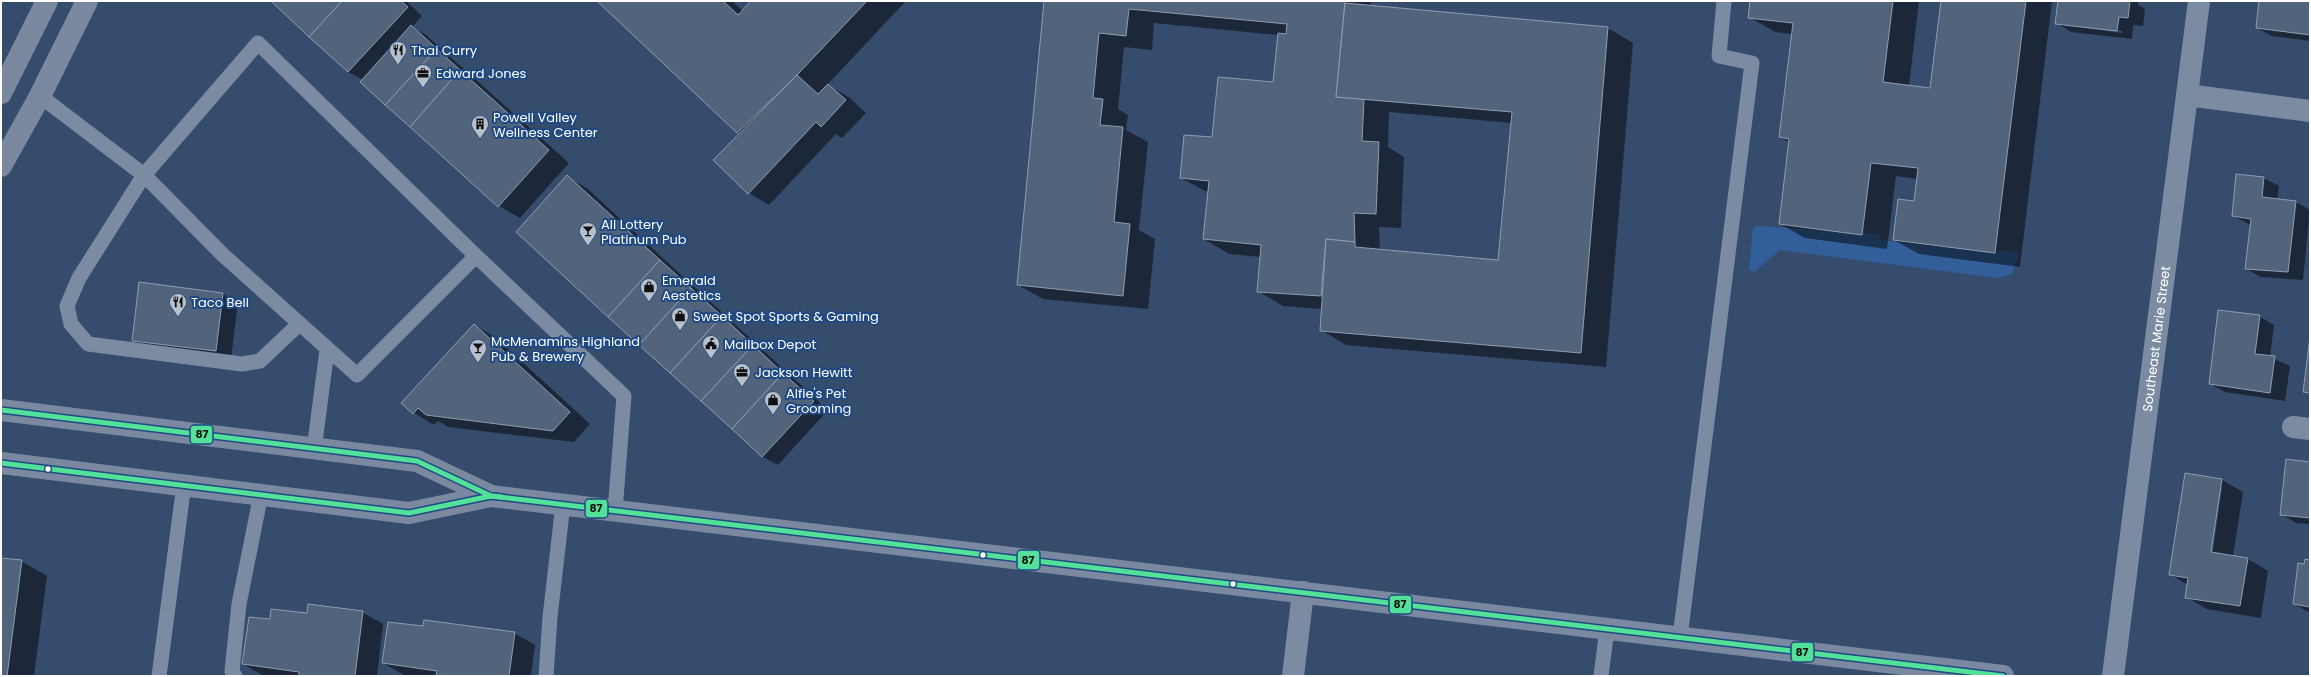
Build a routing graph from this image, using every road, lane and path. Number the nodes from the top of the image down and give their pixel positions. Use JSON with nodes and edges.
{"nodes":[{"id":1,"x":47,"y":1,"type":"edge"},
{"id":2,"x":87,"y":1,"type":"edge"},
{"id":3,"x":1724,"y":1,"type":"edge"},
{"id":4,"x":2199,"y":1,"type":"edge"},
{"id":5,"x":1,"y":92,"type":"edge"},
{"id":6,"x":2187,"y":95,"type":"junction"},
{"id":7,"x":40,"y":96,"type":"junction"},
{"id":8,"x":2310,"y":111,"type":"edge"},
{"id":9,"x":1,"y":166,"type":"edge"},
{"id":10,"x":144,"y":175,"type":"junction"},
{"id":11,"x":476,"y":256,"type":"junction"},
{"id":12,"x":299,"y":324,"type":"junction"},
{"id":13,"x":327,"y":350,"type":"junction"},
{"id":14,"x":1,"y":410,"type":"edge"},
{"id":15,"x":314,"y":450,"type":"junction"},
{"id":16,"x":1,"y":463,"type":"edge"},
{"id":17,"x":184,"y":484,"type":"junction"},
{"id":18,"x":261,"y":494,"type":"junction"},
{"id":19,"x":491,"y":496,"type":"junction"},
{"id":20,"x":563,"y":504,"type":"junction"},
{"id":21,"x":615,"y":511,"type":"junction"},
{"id":22,"x":1303,"y":592,"type":"junction"},
{"id":23,"x":1607,"y":629,"type":"junction"},
{"id":24,"x":1680,"y":637,"type":"junction"},
{"id":25,"x":1964,"y":674,"type":"edge"},
{"id":26,"x":159,"y":676,"type":"edge"},
{"id":27,"x":235,"y":676,"type":"edge"},
{"id":28,"x":546,"y":676,"type":"edge"},
{"id":29,"x":1293,"y":676,"type":"edge"},
{"id":30,"x":1601,"y":676,"type":"edge"},
{"id":31,"x":2003,"y":676,"type":"edge"},
{"id":32,"x":2113,"y":676,"type":"edge"}],
"edges":[{"from":1,"to":5,"type":"main road"},
{"from":2,"to":7,"type":"main road"},
{"from":3,"to":24,"type":"lane"},
{"from":4,"to":6,"type":"street","name":"Southeast Marie Street"},
{"from":6,"to":8,"type":"street"},
{"from":6,"to":32,"type":"street","name":"Southeast Marie Street"},
{"from":7,"to":9,"type":"main road"},
{"from":7,"to":10,"type":"lane"},
{"from":10,"to":11,"type":"lane"},
{"from":10,"to":12,"type":"lane"},
{"from":10,"to":12,"type":"lane"},
{"from":11,"to":13,"type":"lane"},
{"from":11,"to":21,"type":"lane"},
{"from":12,"to":13,"type":"lane"},
{"from":13,"to":15,"type":"lane"},
{"from":14,"to":15,"type":"main road"},
{"from":15,"to":19,"type":"main road"},
{"from":16,"to":17,"type":"main road"},
{"from":17,"to":18,"type":"main road"},
{"from":17,"to":26,"type":"lane"},
{"from":18,"to":19,"type":"main road"},
{"from":18,"to":27,"type":"lane"},
{"from":19,"to":20,"type":"main road"},
{"from":20,"to":21,"type":"main road"},
{"from":20,"to":28,"type":"lane"},
{"from":21,"to":22,"type":"main road"},
{"from":22,"to":23,"type":"main road"},
{"from":22,"to":29,"type":"street"},
{"from":23,"to":24,"type":"main road"},
{"from":23,"to":30,"type":"lane"},
{"from":24,"to":25,"type":"main road"},
{"from":25,"to":31,"type":"main road"}]}
